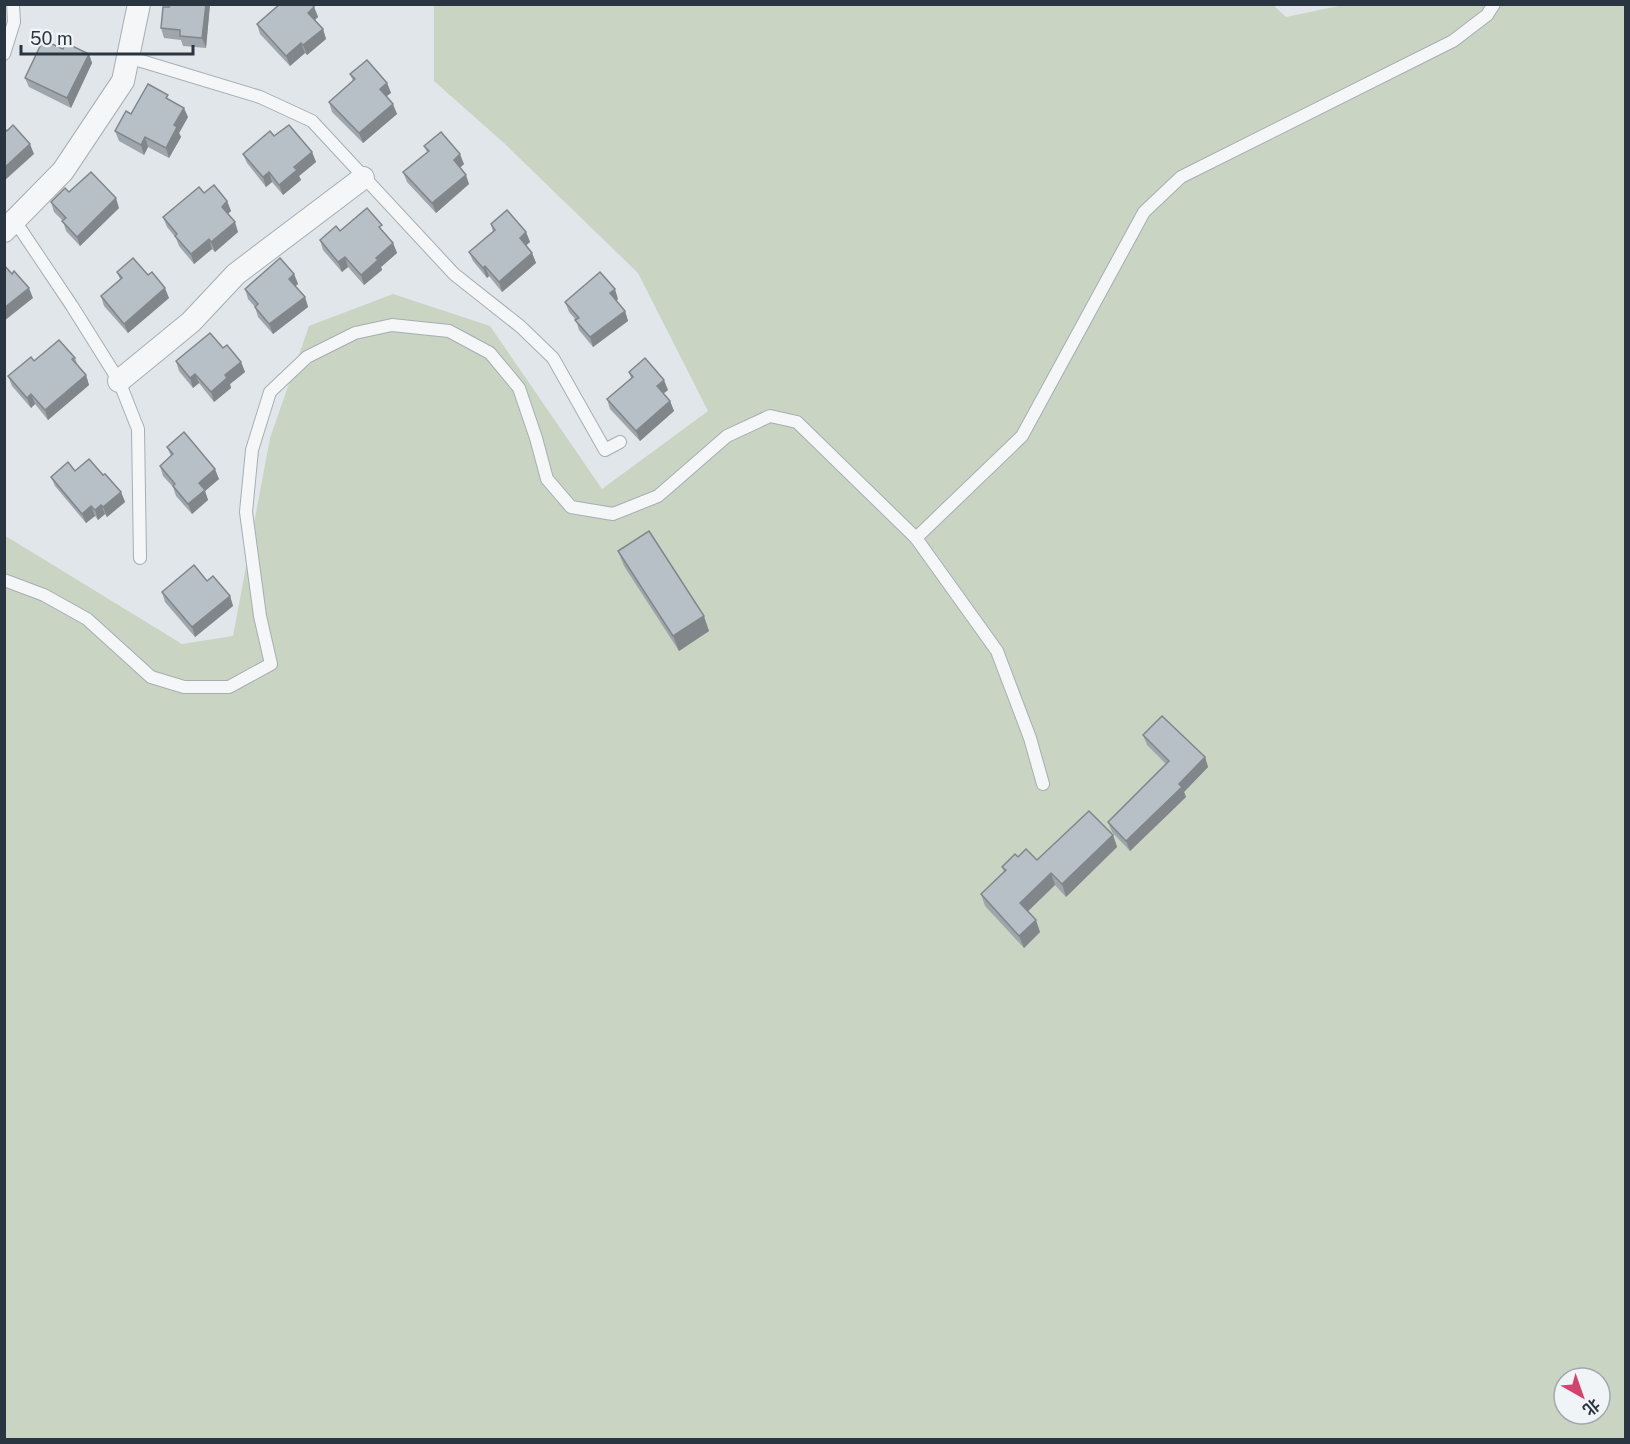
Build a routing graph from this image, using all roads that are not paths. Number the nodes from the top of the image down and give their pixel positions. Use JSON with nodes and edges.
{"nodes":[{"id":1,"x":13,"y":4,"type":"edge"},
{"id":2,"x":139,"y":4,"type":"edge"},
{"id":3,"x":1494,"y":4,"type":"edge"},
{"id":4,"x":4,"y":54,"type":"edge"},
{"id":5,"x":128,"y":57,"type":"junction"},
{"id":6,"x":363,"y":178,"type":"junction"},
{"id":7,"x":10,"y":226,"type":"edge"},
{"id":8,"x":119,"y":381,"type":"junction"},
{"id":9,"x":620,"y":442,"type":"dead end"},
{"id":10,"x":916,"y":538,"type":"junction"},
{"id":11,"x":140,"y":558,"type":"dead end"},
{"id":12,"x":4,"y":580,"type":"edge"},
{"id":13,"x":1042,"y":784,"type":"dead end"}],
"edges":[{"from":1,"to":4,"type":"lane"},
{"from":2,"to":5,"type":"street"},
{"from":3,"to":10,"type":"lane"},
{"from":5,"to":6,"type":"lane"},
{"from":5,"to":7,"type":"street"},
{"from":6,"to":8,"type":"street"},
{"from":6,"to":9,"type":"lane"},
{"from":7,"to":8,"type":"lane"},
{"from":8,"to":11,"type":"lane"},
{"from":10,"to":12,"type":"lane"},
{"from":10,"to":13,"type":"lane"}]}
